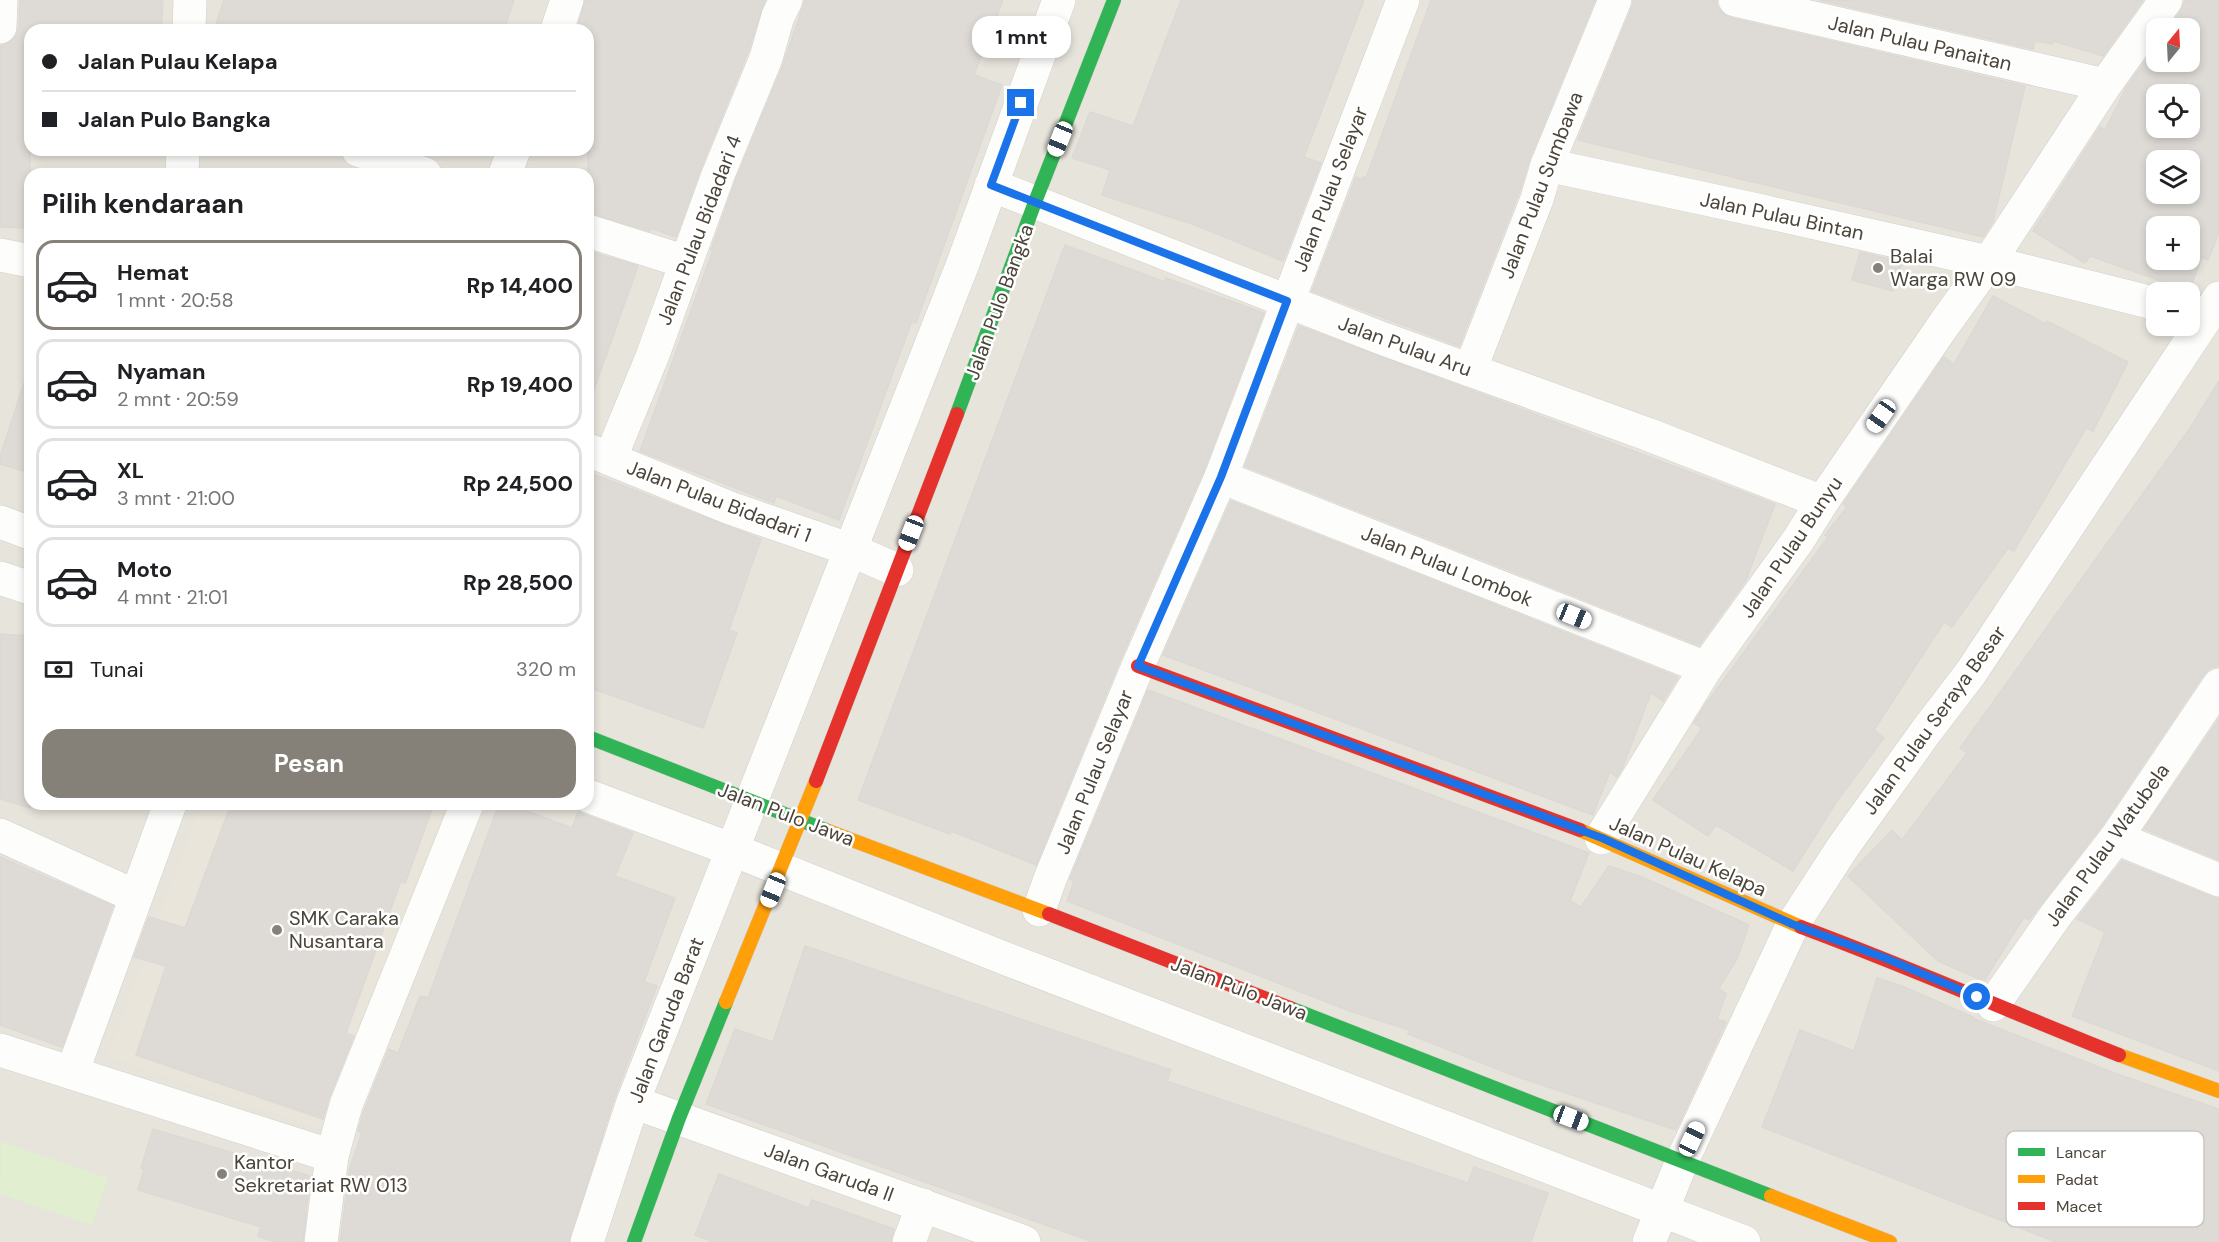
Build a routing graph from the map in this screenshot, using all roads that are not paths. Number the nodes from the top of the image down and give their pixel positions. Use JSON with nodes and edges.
{"nodes":[{"id":1,"x":1,"y":0,"type":"edge"},
{"id":2,"x":190,"y":0,"type":"edge"},
{"id":3,"x":786,"y":0,"type":"edge"},
{"id":4,"x":1059,"y":0,"type":"edge"},
{"id":5,"x":1114,"y":0,"type":"edge"},
{"id":6,"x":1403,"y":0,"type":"edge"},
{"id":7,"x":1615,"y":0,"type":"edge"},
{"id":8,"x":1735,"y":0,"type":"edge"},
{"id":9,"x":2166,"y":0,"type":"edge"},
{"id":10,"x":189,"y":24,"type":"edge"},
{"id":11,"x":0,"y":27,"type":"edge"},
{"id":12,"x":2105,"y":85,"type":"junction"},
{"id":13,"x":375,"y":156,"type":"edge"},
{"id":14,"x":1547,"y":165,"type":"junction"},
{"id":15,"x":408,"y":168,"type":"edge"},
{"id":16,"x":991,"y":185,"type":"junction"},
{"id":17,"x":1035,"y":202,"type":"junction"},
{"id":18,"x":594,"y":233,"type":"edge"},
{"id":19,"x":0,"y":255,"type":"edge"},
{"id":20,"x":24,"y":260,"type":"edge"},
{"id":21,"x":686,"y":262,"type":"junction"},
{"id":22,"x":1989,"y":262,"type":"junction"},
{"id":23,"x":1287,"y":301,"type":"junction"},
{"id":24,"x":2146,"y":301,"type":"edge"},
{"id":25,"x":2208,"y":312,"type":"edge"},
{"id":26,"x":1470,"y":370,"type":"junction"},
{"id":27,"x":599,"y":454,"type":"edge"},
{"id":28,"x":1221,"y":477,"type":"junction"},
{"id":29,"x":1822,"y":502,"type":"junction"},
{"id":30,"x":0,"y":522,"type":"edge"},
{"id":31,"x":24,"y":531,"type":"edge"},
{"id":32,"x":851,"y":550,"type":"junction"},
{"id":33,"x":897,"y":570,"type":"junction"},
{"id":34,"x":0,"y":578,"type":"edge"},
{"id":35,"x":24,"y":586,"type":"edge"},
{"id":36,"x":1138,"y":666,"type":"junction"},
{"id":37,"x":1706,"y":668,"type":"junction"},
{"id":38,"x":2219,"y":685,"type":"edge"},
{"id":39,"x":594,"y":739,"type":"edge"},
{"id":40,"x":594,"y":798,"type":"edge"},
{"id":41,"x":752,"y":801,"type":"junction"},
{"id":42,"x":168,"y":810,"type":"edge"},
{"id":43,"x":465,"y":810,"type":"edge"},
{"id":44,"x":800,"y":821,"type":"junction"},
{"id":45,"x":0,"y":835,"type":"edge"},
{"id":46,"x":1602,"y":838,"type":"junction"},
{"id":47,"x":2116,"y":838,"type":"junction"},
{"id":48,"x":733,"y":850,"type":"junction"},
{"id":49,"x":781,"y":869,"type":"junction"},
{"id":50,"x":2219,"y":880,"type":"edge"},
{"id":51,"x":135,"y":896,"type":"junction"},
{"id":52,"x":1039,"y":910,"type":"junction"},
{"id":53,"x":1792,"y":924,"type":"junction"},
{"id":54,"x":1993,"y":1005,"type":"junction"},
{"id":55,"x":0,"y":1050,"type":"edge"},
{"id":56,"x":72,"y":1073,"type":"junction"},
{"id":57,"x":2219,"y":1091,"type":"edge"},
{"id":58,"x":633,"y":1102,"type":"junction"},
{"id":59,"x":679,"y":1118,"type":"junction"},
{"id":60,"x":332,"y":1155,"type":"junction"},
{"id":61,"x":1682,"y":1161,"type":"junction"},
{"id":62,"x":923,"y":1205,"type":"junction"},
{"id":63,"x":1661,"y":1211,"type":"junction"},
{"id":64,"x":321,"y":1242,"type":"edge"},
{"id":65,"x":587,"y":1242,"type":"edge"},
{"id":66,"x":634,"y":1242,"type":"edge"},
{"id":67,"x":909,"y":1242,"type":"edge"},
{"id":68,"x":1024,"y":1242,"type":"edge"},
{"id":69,"x":1649,"y":1242,"type":"edge"},
{"id":70,"x":1744,"y":1242,"type":"edge"},
{"id":71,"x":1890,"y":1242,"type":"edge"}],
"edges":[{"from":1,"to":11,"type":"street"},
{"from":2,"to":10,"type":"street"},
{"from":3,"to":21,"type":"street","name":"Jalan Pulau Bidadari 4"},
{"from":4,"to":16,"type":"street"},
{"from":5,"to":17,"type":"street","name":"Jalan Pulo Bangka"},
{"from":6,"to":23,"type":"street","name":"Jalan Pulau Selayar"},
{"from":7,"to":14,"type":"street","name":"Jalan Pulau Sumbawa"},
{"from":8,"to":12,"type":"street","name":"Jalan Pulau Panaitan"},
{"from":9,"to":12,"type":"street"},
{"from":12,"to":22,"type":"street"},
{"from":13,"to":15,"type":"street"},
{"from":14,"to":22,"type":"street","name":"Jalan Pulau Bintan"},
{"from":14,"to":26,"type":"street","name":"Jalan Pulau Sumbawa"},
{"from":16,"to":17,"type":"street","name":"Jalan Pulau Aru"},
{"from":16,"to":32,"type":"street"},
{"from":17,"to":23,"type":"street","name":"Jalan Pulau Aru"},
{"from":17,"to":33,"type":"street","name":"Jalan Pulo Bangka"},
{"from":18,"to":21,"type":"street"},
{"from":19,"to":20,"type":"street"},
{"from":21,"to":27,"type":"street","name":"Jalan Pulau Bidadari 4"},
{"from":22,"to":24,"type":"street","name":"Jalan Pulau Bintan"},
{"from":22,"to":29,"type":"street","name":"Jalan Pulau Bunyu"},
{"from":23,"to":26,"type":"street","name":"Jalan Pulau Aru"},
{"from":23,"to":28,"type":"street","name":"Jalan Pulau Selayar"},
{"from":25,"to":53,"type":"street","name":"Jalan Pulau Seraya Besar"},
{"from":26,"to":29,"type":"street","name":"Jalan Pulau Aru"},
{"from":27,"to":32,"type":"street","name":"Jalan Pulau Bidadari 1"},
{"from":28,"to":36,"type":"street","name":"Jalan Pulau Selayar"},
{"from":28,"to":37,"type":"street","name":"Jalan Pulau Lombok"},
{"from":29,"to":37,"type":"street","name":"Jalan Pulau Bunyu"},
{"from":30,"to":31,"type":"street"},
{"from":32,"to":33,"type":"street"},
{"from":32,"to":41,"type":"street"},
{"from":33,"to":44,"type":"street","name":"Jalan Pulo Bangka"},
{"from":34,"to":35,"type":"street"},
{"from":36,"to":46,"type":"street","name":"Jalan Pulau Kelapa"},
{"from":36,"to":52,"type":"street","name":"Jalan Pulau Selayar"},
{"from":37,"to":46,"type":"street","name":"Jalan Pulau Bunyu"},
{"from":38,"to":47,"type":"street","name":"Jalan Pulau Watubela"},
{"from":39,"to":41,"type":"street","name":"Jalan Pulo Jawa"},
{"from":40,"to":48,"type":"street"},
{"from":41,"to":44,"type":"street","name":"Jalan Pulo Jawa"},
{"from":41,"to":48,"type":"street","name":"Jalan Garuda Barat"},
{"from":42,"to":51,"type":"street"},
{"from":43,"to":60,"type":"street"},
{"from":44,"to":49,"type":"street"},
{"from":44,"to":52,"type":"street","name":"Jalan Pulo Jawa"},
{"from":45,"to":51,"type":"street"},
{"from":46,"to":53,"type":"street","name":"Jalan Pulau Kelapa"},
{"from":47,"to":50,"type":"street"},
{"from":47,"to":54,"type":"street","name":"Jalan Pulau Watubela"},
{"from":48,"to":49,"type":"street"},
{"from":48,"to":58,"type":"street","name":"Jalan Garuda Barat"},
{"from":49,"to":59,"type":"street"},
{"from":49,"to":63,"type":"street"},
{"from":51,"to":56,"type":"street"},
{"from":52,"to":61,"type":"street","name":"Jalan Pulo Jawa"},
{"from":53,"to":54,"type":"street","name":"Jalan Pulau Kelapa"},
{"from":53,"to":61,"type":"street","name":"Jalan Pulau Seraya Besar"},
{"from":54,"to":57,"type":"street","name":"Jalan Pulau Kelapa"},
{"from":55,"to":56,"type":"street"},
{"from":56,"to":60,"type":"street"},
{"from":58,"to":59,"type":"street","name":"Jalan Garuda II"},
{"from":58,"to":65,"type":"street","name":"Jalan Garuda Barat"},
{"from":59,"to":62,"type":"street","name":"Jalan Garuda II"},
{"from":59,"to":66,"type":"street"},
{"from":60,"to":64,"type":"street"},
{"from":61,"to":63,"type":"street","name":"Jalan Pulau Seraya Besar"},
{"from":61,"to":71,"type":"street","name":"Jalan Pulo Jawa"},
{"from":62,"to":67,"type":"street"},
{"from":62,"to":68,"type":"street","name":"Jalan Garuda II"},
{"from":63,"to":69,"type":"street","name":"Jalan Pulau Seraya Besar"},
{"from":63,"to":70,"type":"street"}]}
